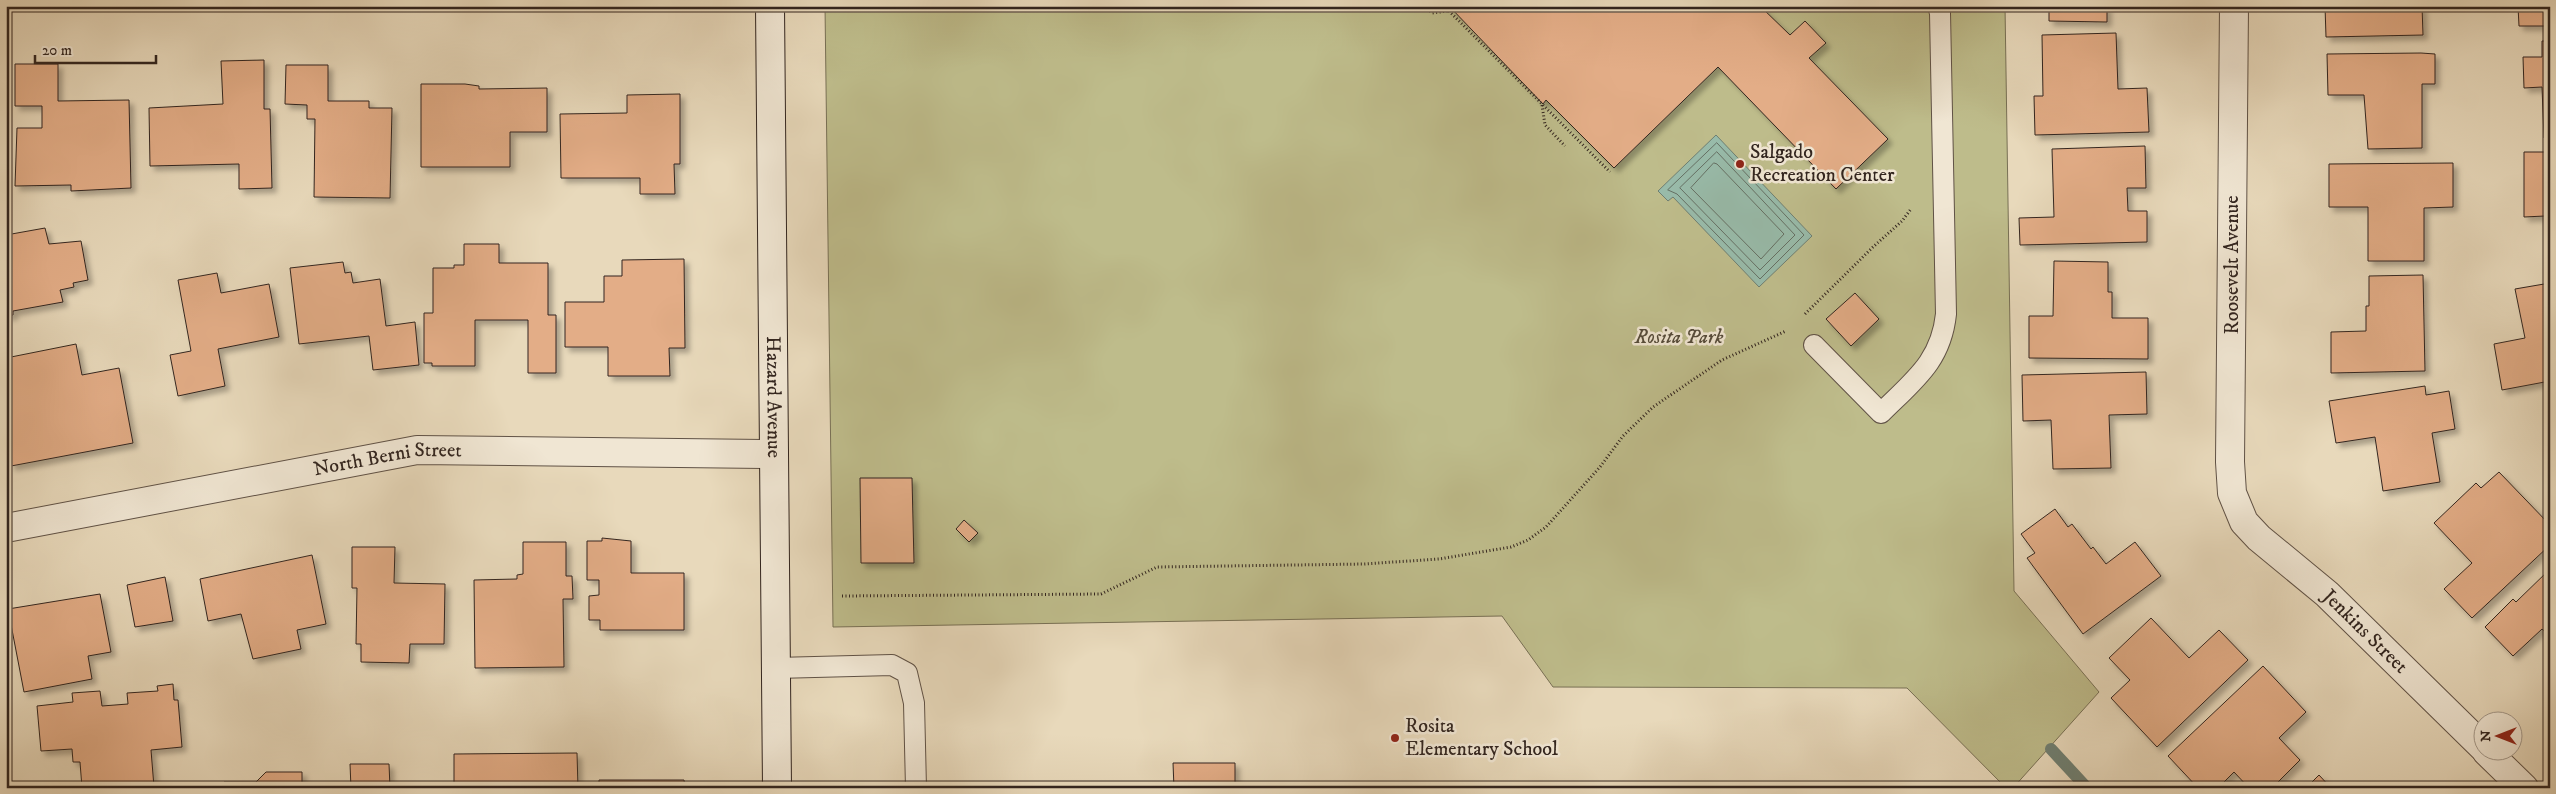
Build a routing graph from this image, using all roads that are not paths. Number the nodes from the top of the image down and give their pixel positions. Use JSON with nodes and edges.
{"nodes":[{"id":1,"x":770,"y":6,"type":"edge"},
{"id":2,"x":1938,"y":6,"type":"edge"},
{"id":3,"x":2234,"y":6,"type":"edge"},
{"id":4,"x":1814,"y":345,"type":"dead end"},
{"id":5,"x":774,"y":454,"type":"junction"},
{"id":6,"x":2244,"y":522,"type":"joint"},
{"id":7,"x":6,"y":528,"type":"edge"},
{"id":8,"x":776,"y":668,"type":"junction"},
{"id":9,"x":2474,"y":738,"type":"edge"},
{"id":10,"x":2497,"y":762,"type":"edge"},
{"id":11,"x":777,"y":788,"type":"edge"},
{"id":12,"x":916,"y":788,"type":"edge"},
{"id":13,"x":2524,"y":788,"type":"edge"}],
"edges":[{"from":1,"to":5,"type":"street","name":"Hazard Avenue"},
{"from":2,"to":4,"type":"lane"},
{"from":3,"to":6,"type":"street","name":"Roosevelt Avenue"},
{"from":5,"to":7,"type":"street","name":"North Berni Street"},
{"from":5,"to":8,"type":"street","name":"Hazard Avenue"},
{"from":6,"to":9,"type":"street","name":"Jenkins Street"},
{"from":8,"to":11,"type":"street","name":"Hazard Avenue"},
{"from":8,"to":12,"type":"lane"},
{"from":10,"to":13,"type":"street"}]}
